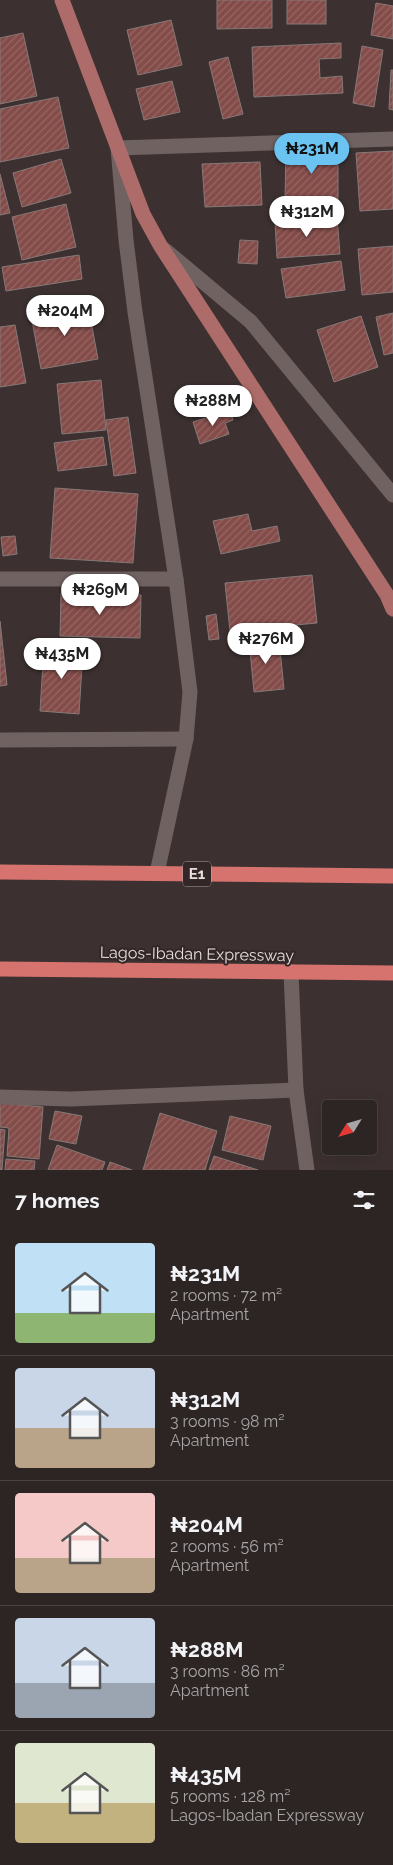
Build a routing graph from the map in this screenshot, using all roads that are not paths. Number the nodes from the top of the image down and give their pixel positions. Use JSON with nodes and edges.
{"nodes":[{"id":1,"x":62,"y":0,"type":"edge"},
{"id":2,"x":393,"y":139,"type":"edge"},
{"id":3,"x":118,"y":148,"type":"junction"},
{"id":4,"x":160,"y":245,"type":"junction"},
{"id":5,"x":393,"y":495,"type":"edge"},
{"id":6,"x":0,"y":579,"type":"edge"},
{"id":7,"x":176,"y":579,"type":"junction"},
{"id":8,"x":393,"y":609,"type":"edge"},
{"id":9,"x":186,"y":739,"type":"junction"},
{"id":10,"x":0,"y":740,"type":"edge"},
{"id":11,"x":0,"y":872,"type":"edge"},
{"id":12,"x":157,"y":874,"type":"junction"},
{"id":13,"x":393,"y":876,"type":"edge"},
{"id":14,"x":0,"y":969,"type":"edge"},
{"id":15,"x":291,"y":972,"type":"junction"},
{"id":16,"x":393,"y":973,"type":"edge"},
{"id":17,"x":296,"y":1090,"type":"junction"},
{"id":18,"x":0,"y":1097,"type":"edge"},
{"id":19,"x":307,"y":1170,"type":"edge"}],
"edges":[{"from":1,"to":3,"type":"main road"},
{"from":2,"to":3,"type":"street"},
{"from":3,"to":4,"type":"main road"},
{"from":3,"to":7,"type":"street"},
{"from":4,"to":5,"type":"street"},
{"from":4,"to":8,"type":"main road"},
{"from":6,"to":7,"type":"street"},
{"from":7,"to":9,"type":"street"},
{"from":9,"to":10,"type":"street"},
{"from":9,"to":12,"type":"street"},
{"from":11,"to":12,"type":"highway","number":"E1"},
{"from":12,"to":13,"type":"highway","number":"E1"},
{"from":14,"to":15,"type":"highway","name":"Lagos-Ibadan Expressway"},
{"from":15,"to":16,"type":"highway","name":"Lagos-Ibadan Expressway"},
{"from":15,"to":17,"type":"street"},
{"from":17,"to":18,"type":"street"},
{"from":17,"to":19,"type":"street"}]}
